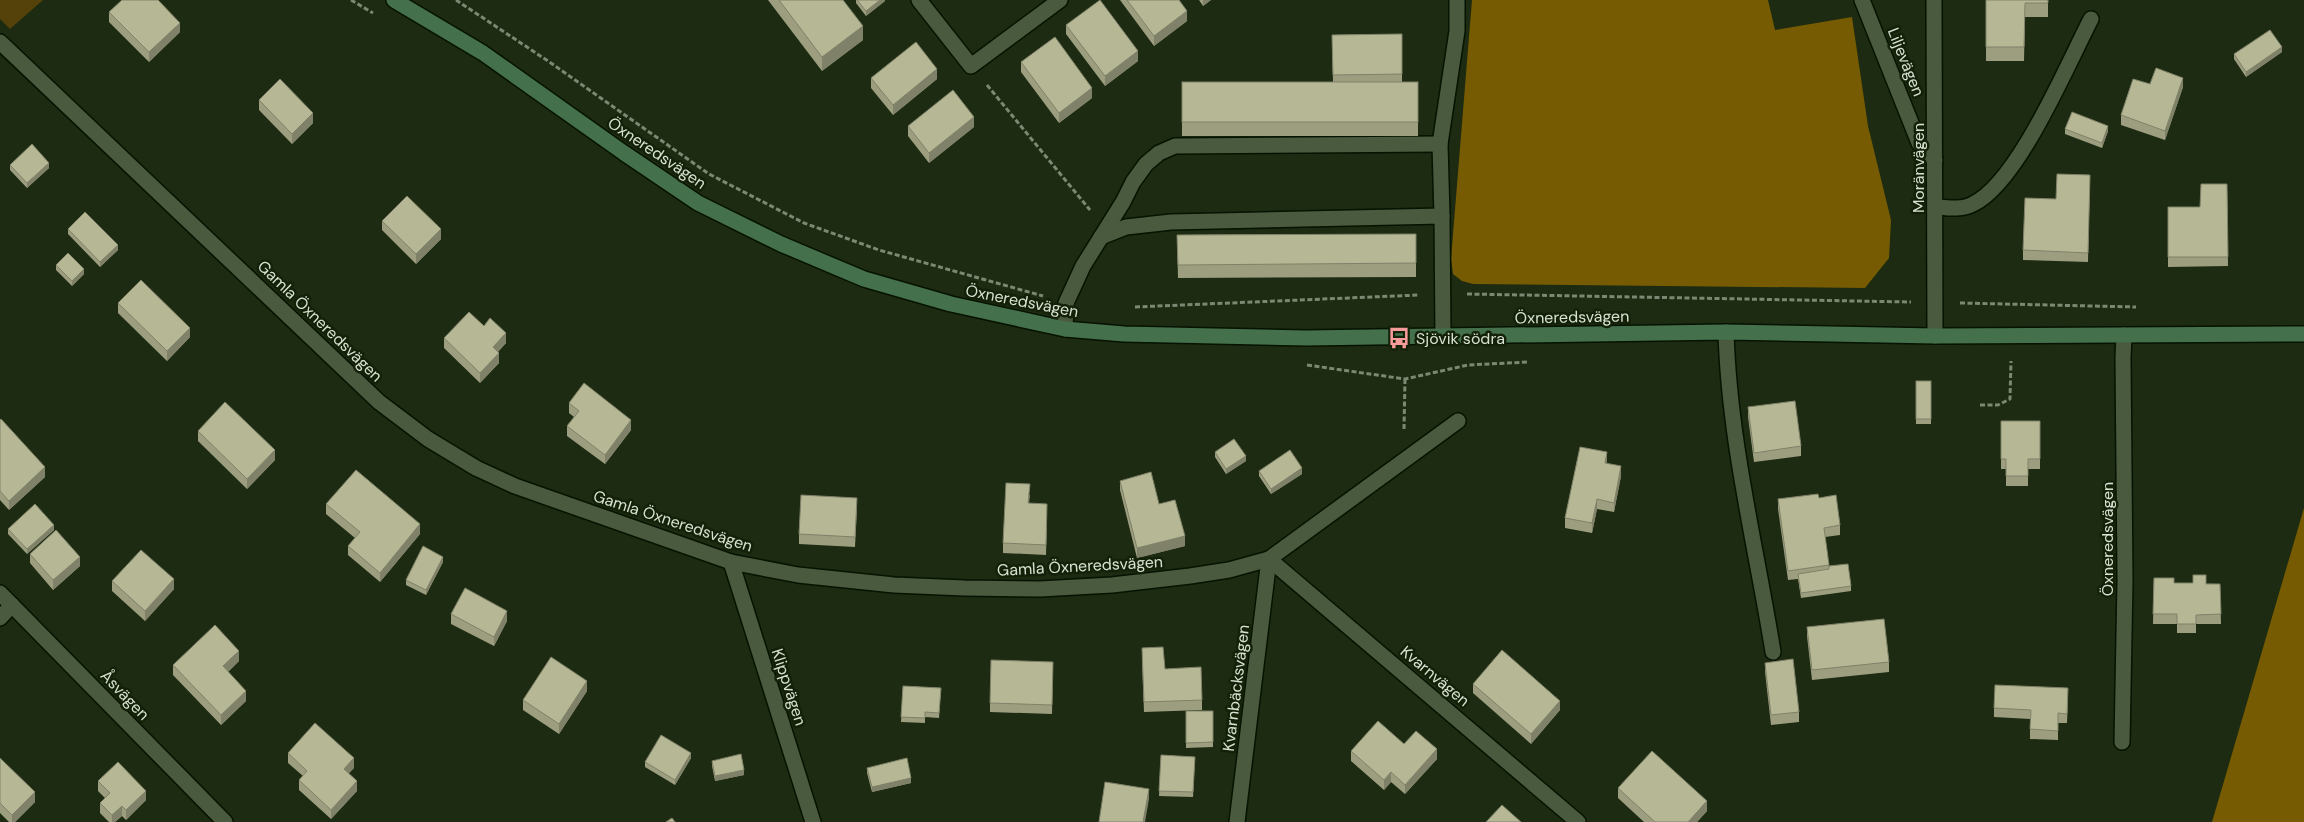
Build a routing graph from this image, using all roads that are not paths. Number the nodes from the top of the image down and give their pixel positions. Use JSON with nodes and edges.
{"nodes":[{"id":1,"x":394,"y":0,"type":"edge"},
{"id":2,"x":919,"y":0,"type":"edge"},
{"id":3,"x":1060,"y":0,"type":"edge"},
{"id":4,"x":1457,"y":0,"type":"edge"},
{"id":5,"x":1862,"y":0,"type":"edge"},
{"id":6,"x":1934,"y":0,"type":"edge"},
{"id":7,"x":2091,"y":19,"type":"dead end"},
{"id":8,"x":0,"y":42,"type":"edge"},
{"id":9,"x":1440,"y":144,"type":"junction"},
{"id":10,"x":1935,"y":160,"type":"junction"},
{"id":11,"x":1936,"y":207,"type":"junction"},
{"id":12,"x":1442,"y":216,"type":"junction"},
{"id":13,"x":1101,"y":237,"type":"junction"},
{"id":14,"x":1065,"y":329,"type":"junction"},
{"id":15,"x":1726,"y":332,"type":"junction"},
{"id":16,"x":2304,"y":334,"type":"edge"},
{"id":17,"x":2124,"y":335,"type":"junction"},
{"id":18,"x":1935,"y":336,"type":"junction"},
{"id":19,"x":1442,"y":337,"type":"junction"},
{"id":20,"x":1458,"y":420,"type":"dead end"},
{"id":21,"x":1269,"y":559,"type":"junction"},
{"id":22,"x":730,"y":562,"type":"junction"},
{"id":23,"x":0,"y":593,"type":"edge"},
{"id":24,"x":12,"y":605,"type":"junction"},
{"id":25,"x":0,"y":618,"type":"edge"},
{"id":26,"x":1773,"y":652,"type":"dead end"},
{"id":27,"x":2122,"y":742,"type":"dead end"},
{"id":28,"x":225,"y":822,"type":"edge"},
{"id":29,"x":813,"y":822,"type":"edge"},
{"id":30,"x":1238,"y":822,"type":"edge"},
{"id":31,"x":1578,"y":822,"type":"edge"}],
"edges":[{"from":1,"to":14,"type":"street","name":"Öxneredsvägen"},
{"from":2,"to":3,"type":"street"},
{"from":4,"to":9,"type":"street"},
{"from":5,"to":10,"type":"street","name":"Liljevägen"},
{"from":6,"to":10,"type":"street","name":"Moränvägen"},
{"from":7,"to":11,"type":"street"},
{"from":8,"to":22,"type":"street","name":"Gamla Öxneredsvägen"},
{"from":9,"to":12,"type":"street"},
{"from":9,"to":13,"type":"street"},
{"from":10,"to":11,"type":"street","name":"Moränvägen"},
{"from":11,"to":18,"type":"street","name":"Moränvägen"},
{"from":12,"to":13,"type":"street"},
{"from":12,"to":19,"type":"street"},
{"from":13,"to":14,"type":"street"},
{"from":14,"to":19,"type":"street","name":"Öxneredsvägen"},
{"from":15,"to":18,"type":"street","name":"Öxneredsvägen"},
{"from":15,"to":19,"type":"street","name":"Öxneredsvägen"},
{"from":15,"to":26,"type":"street"},
{"from":16,"to":17,"type":"street","name":"Öxneredsvägen"},
{"from":17,"to":18,"type":"street","name":"Öxneredsvägen"},
{"from":17,"to":27,"type":"street","name":"Öxneredsvägen"},
{"from":20,"to":21,"type":"street","name":"Gamla Öxneredsvägen"},
{"from":21,"to":22,"type":"street","name":"Gamla Öxneredsvägen"},
{"from":21,"to":30,"type":"street","name":"Kvarnbäcksvägen"},
{"from":21,"to":31,"type":"street","name":"Kvarnvägen"},
{"from":22,"to":29,"type":"street","name":"Klippvägen"},
{"from":23,"to":24,"type":"street","name":"Åsvägen"},
{"from":24,"to":25,"type":"street"},
{"from":24,"to":28,"type":"street","name":"Åsvägen"}]}
